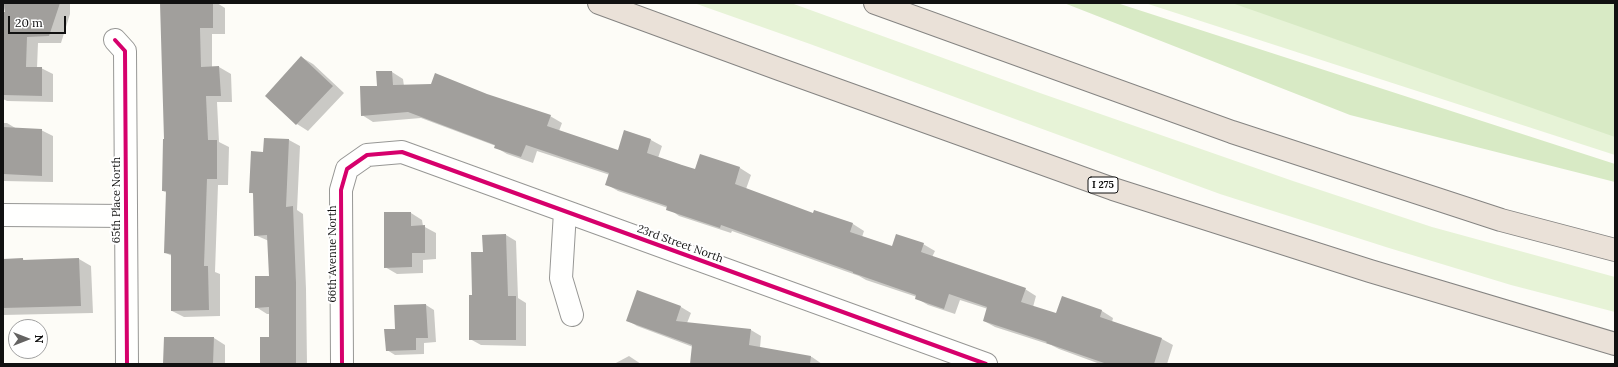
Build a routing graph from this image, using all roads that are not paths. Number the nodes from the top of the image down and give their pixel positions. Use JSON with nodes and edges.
{"nodes":[{"id":1,"x":599,"y":3,"type":"edge"},
{"id":2,"x":875,"y":3,"type":"edge"},
{"id":3,"x":115,"y":40,"type":"dead end"},
{"id":4,"x":366,"y":155,"type":"joint"},
{"id":5,"x":565,"y":212,"type":"junction"},
{"id":6,"x":3,"y":215,"type":"edge"},
{"id":7,"x":126,"y":216,"type":"junction"},
{"id":8,"x":1615,"y":250,"type":"edge"},
{"id":9,"x":572,"y":315,"type":"dead end"},
{"id":10,"x":1615,"y":344,"type":"edge"},
{"id":11,"x":127,"y":364,"type":"edge"},
{"id":12,"x":342,"y":364,"type":"edge"},
{"id":13,"x":986,"y":364,"type":"edge"}],
"edges":[{"from":1,"to":10,"type":"highway","number":"I 275"},
{"from":2,"to":8,"type":"highway"},
{"from":3,"to":7,"type":"street","name":"65th Place North"},
{"from":4,"to":5,"type":"street","name":"23rd Street North"},
{"from":4,"to":12,"type":"street","name":"66th Avenue North"},
{"from":5,"to":9,"type":"street"},
{"from":5,"to":13,"type":"street","name":"23rd Street North"},
{"from":6,"to":7,"type":"street"},
{"from":7,"to":11,"type":"street","name":"65th Place North"}]}
